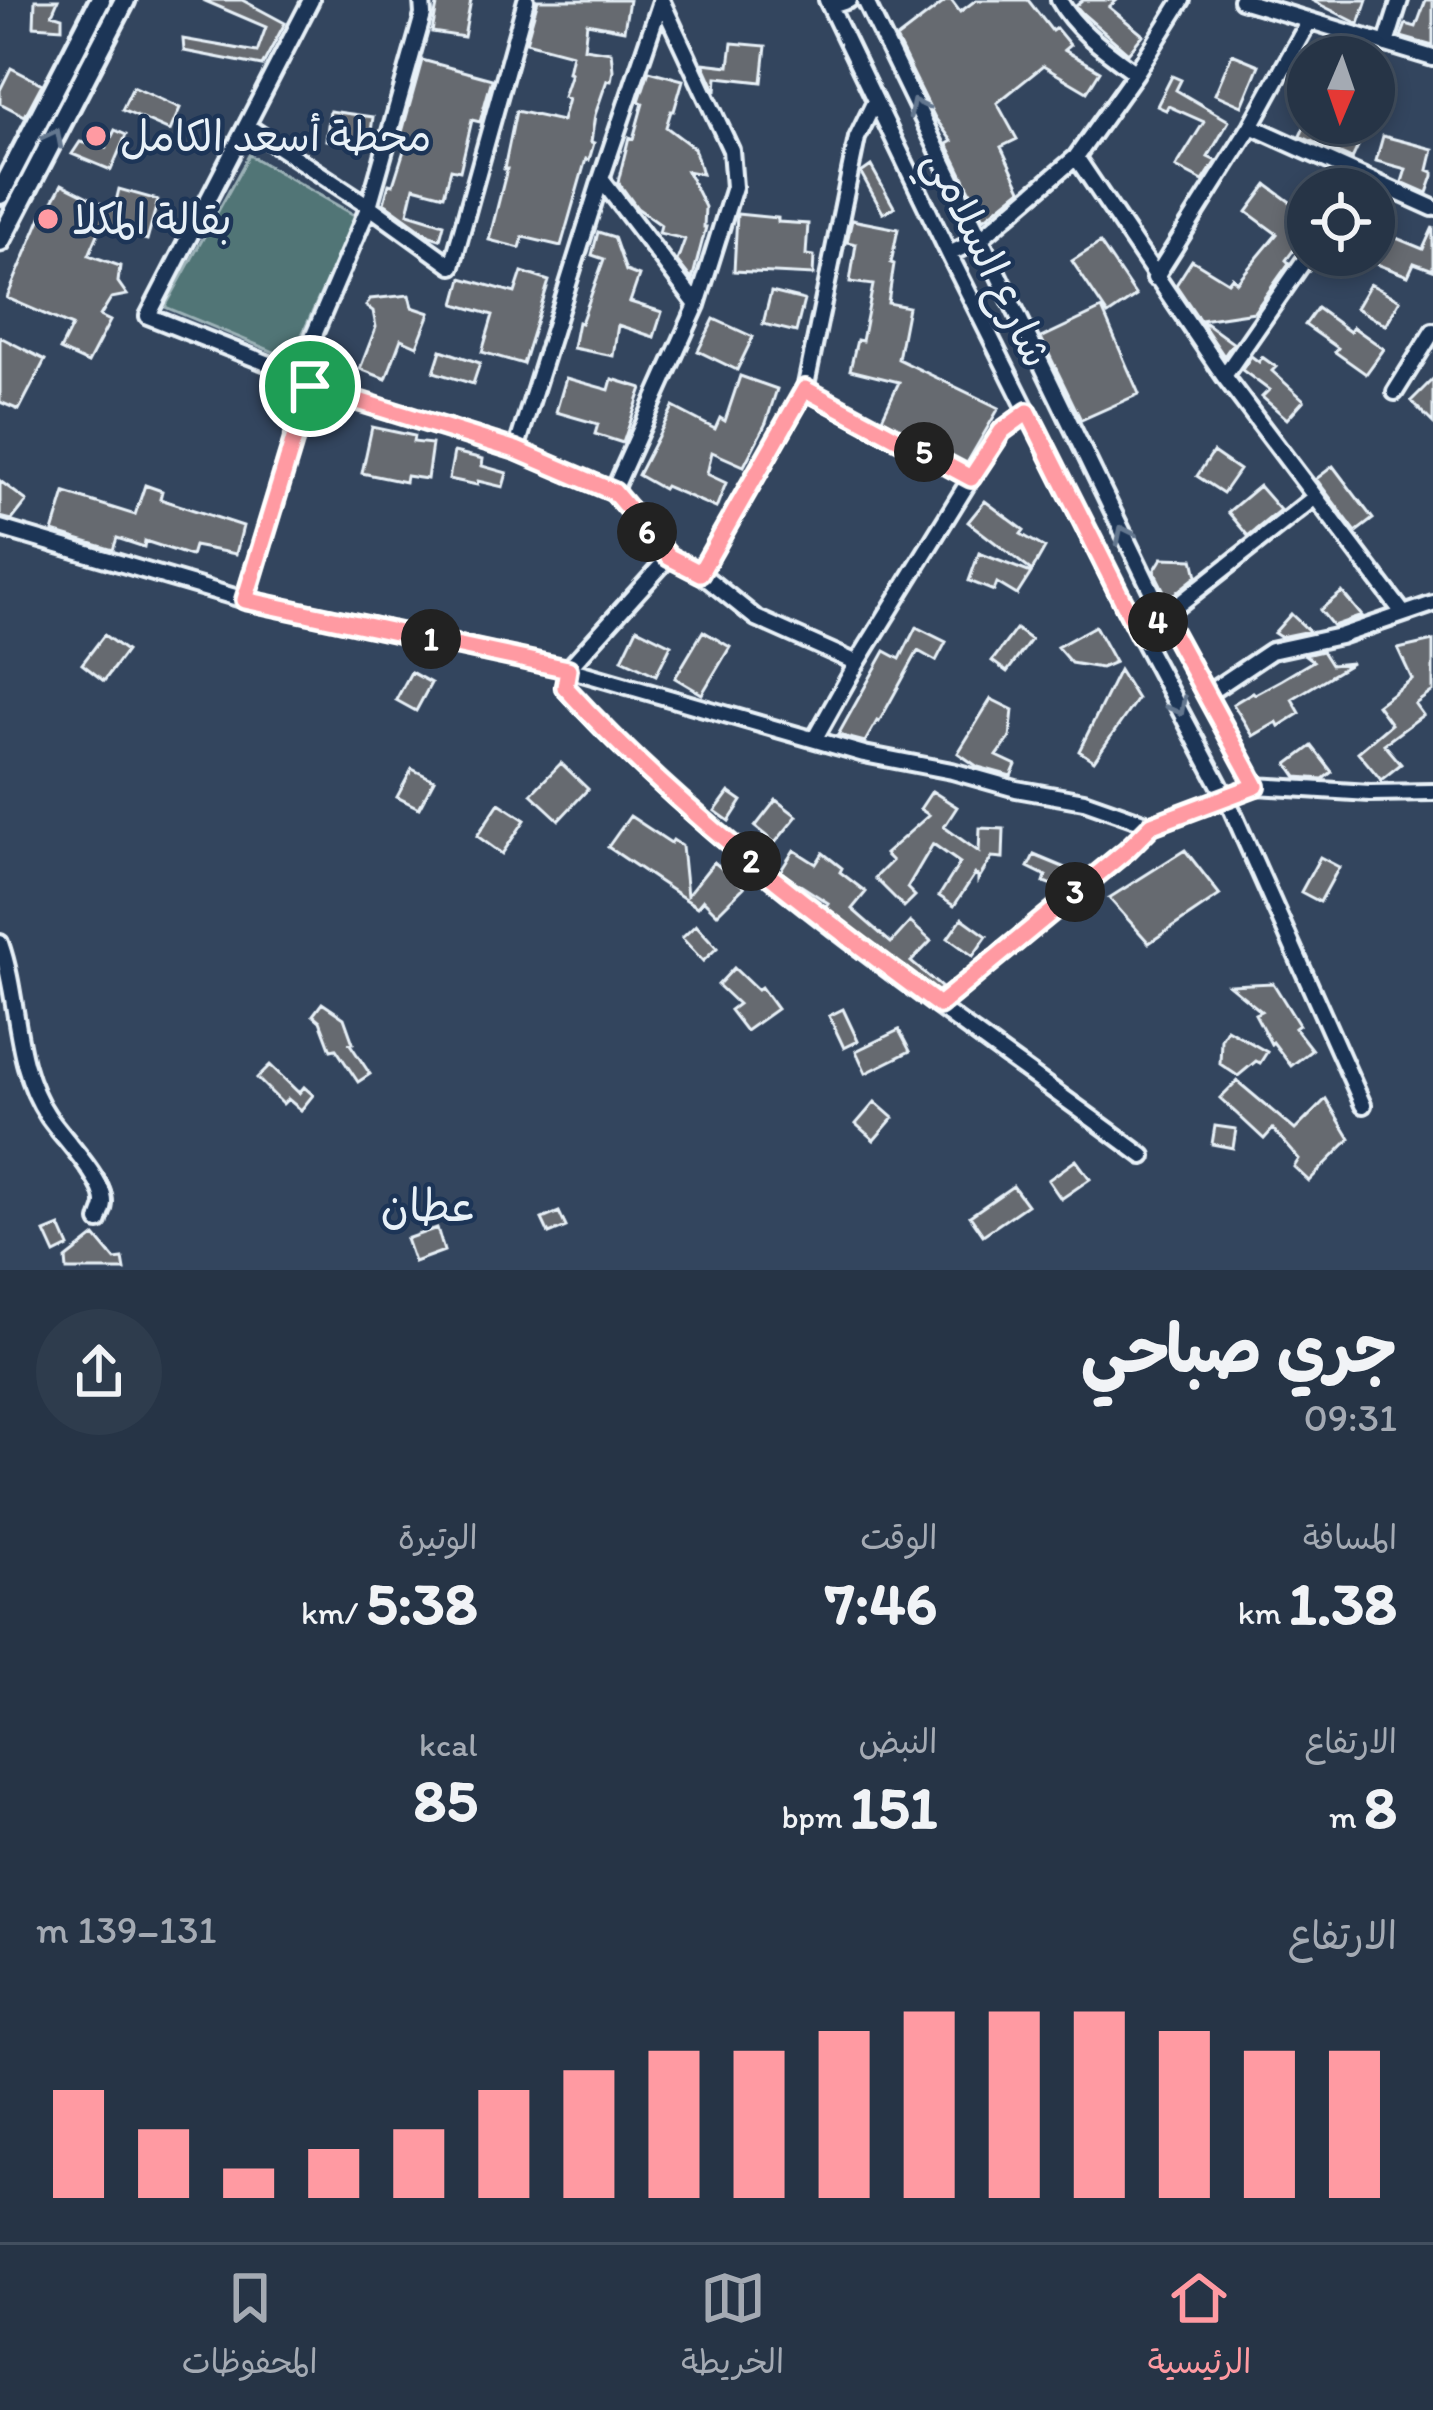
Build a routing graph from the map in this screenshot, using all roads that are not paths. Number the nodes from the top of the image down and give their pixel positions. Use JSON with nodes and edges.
{"nodes":[{"id":1,"x":100,"y":0,"type":"edge"},
{"id":2,"x":125,"y":0,"type":"edge"},
{"id":3,"x":422,"y":0,"type":"edge"},
{"id":4,"x":526,"y":0,"type":"edge"},
{"id":5,"x":661,"y":0,"type":"edge"},
{"id":6,"x":849,"y":0,"type":"edge"},
{"id":7,"x":866,"y":0,"type":"edge"},
{"id":8,"x":1058,"y":0,"type":"edge"},
{"id":9,"x":1182,"y":0,"type":"edge"},
{"id":10,"x":1241,"y":0,"type":"edge"},
{"id":11,"x":1400,"y":0,"type":"edge"},
{"id":12,"x":308,"y":1,"type":"edge"},
{"id":13,"x":829,"y":3,"type":"edge"},
{"id":14,"x":1309,"y":21,"type":"junction"},
{"id":15,"x":1359,"y":36,"type":"edge"},
{"id":16,"x":1389,"y":36,"type":"edge"},
{"id":17,"x":1395,"y":47,"type":"edge"},
{"id":18,"x":1433,"y":58,"type":"edge"},
{"id":19,"x":1136,"y":73,"type":"junction"},
{"id":20,"x":55,"y":90,"type":"junction"},
{"id":21,"x":74,"y":100,"type":"junction"},
{"id":22,"x":875,"y":101,"type":"junction"},
{"id":23,"x":247,"y":126,"type":"junction"},
{"id":24,"x":1251,"y":126,"type":"junction"},
{"id":25,"x":1076,"y":157,"type":"junction"},
{"id":26,"x":1330,"y":168,"type":"edge"},
{"id":27,"x":601,"y":179,"type":"junction"},
{"id":28,"x":0,"y":194,"type":"edge"},
{"id":29,"x":1395,"y":195,"type":"edge"},
{"id":30,"x":369,"y":206,"type":"junction"},
{"id":31,"x":1433,"y":208,"type":"edge"},
{"id":32,"x":980,"y":238,"type":"junction"},
{"id":33,"x":0,"y":241,"type":"edge"},
{"id":34,"x":949,"y":254,"type":"junction"},
{"id":35,"x":1293,"y":276,"type":"edge"},
{"id":36,"x":1155,"y":278,"type":"junction"},
{"id":37,"x":697,"y":305,"type":"junction"},
{"id":38,"x":1433,"y":331,"type":"edge"},
{"id":39,"x":297,"y":374,"type":"junction"},
{"id":40,"x":1224,"y":376,"type":"junction"},
{"id":41,"x":310,"y":386,"type":"junction"},
{"id":42,"x":805,"y":389,"type":"junction"},
{"id":43,"x":1395,"y":392,"type":"dead end"},
{"id":44,"x":1028,"y":412,"type":"junction"},
{"id":45,"x":516,"y":450,"type":"junction"},
{"id":46,"x":971,"y":478,"type":"junction"},
{"id":47,"x":614,"y":492,"type":"junction"},
{"id":48,"x":1315,"y":497,"type":"junction"},
{"id":49,"x":0,"y":528,"type":"edge"},
{"id":50,"x":669,"y":557,"type":"junction"},
{"id":51,"x":700,"y":573,"type":"junction"},
{"id":52,"x":245,"y":600,"type":"junction"},
{"id":53,"x":1433,"y":604,"type":"edge"},
{"id":54,"x":1402,"y":613,"type":"junction"},
{"id":55,"x":1164,"y":617,"type":"junction"},
{"id":56,"x":1140,"y":635,"type":"junction"},
{"id":57,"x":857,"y":663,"type":"junction"},
{"id":58,"x":568,"y":669,"type":"junction"},
{"id":59,"x":1207,"y":694,"type":"junction"},
{"id":60,"x":815,"y":739,"type":"junction"},
{"id":61,"x":1256,"y":786,"type":"junction"},
{"id":62,"x":1433,"y":792,"type":"edge"},
{"id":63,"x":1226,"y":799,"type":"junction"},
{"id":64,"x":1152,"y":825,"type":"junction"},
{"id":65,"x":0,"y":944,"type":"edge"},
{"id":66,"x":939,"y":1005,"type":"junction"},
{"id":67,"x":1364,"y":1105,"type":"dead end"},
{"id":68,"x":1143,"y":1156,"type":"dead end"},
{"id":69,"x":98,"y":1221,"type":"dead end"}],
"edges":[{"from":1,"to":20,"type":"main road"},
{"from":2,"to":21,"type":"main road"},
{"from":3,"to":30,"type":"street"},
{"from":4,"to":30,"type":"street"},
{"from":5,"to":27,"type":"street"},
{"from":5,"to":37,"type":"street"},
{"from":6,"to":13,"type":"street"},
{"from":32,"to":7,"type":"street","name":"شارع السلامي","one_way":true},
{"from":8,"to":19,"type":"street"},
{"from":9,"to":19,"type":"street"},
{"from":10,"to":14,"type":"street"},
{"from":11,"to":16,"type":"street"},
{"from":12,"to":23,"type":"street"},
{"from":13,"to":22,"type":"street","name":"شارع السلامي"},
{"from":14,"to":15,"type":"street"},
{"from":14,"to":24,"type":"street"},
{"from":17,"to":18,"type":"street"},
{"from":19,"to":25,"type":"street"},
{"from":20,"to":21,"type":"main road"},
{"from":20,"to":28,"type":"main road"},
{"from":33,"to":21,"type":"main road","one_way":true},
{"from":22,"to":34,"type":"street","name":"شارع السلامي"},
{"from":22,"to":42,"type":"street"},
{"from":23,"to":30,"type":"street"},
{"from":23,"to":39,"type":"street"},
{"from":24,"to":26,"type":"street"},
{"from":24,"to":36,"type":"street"},
{"from":25,"to":32,"type":"street"},
{"from":25,"to":36,"type":"street"},
{"from":27,"to":37,"type":"street"},
{"from":27,"to":45,"type":"street"},
{"from":29,"to":31,"type":"street"},
{"from":30,"to":39,"type":"street"},
{"from":32,"to":34,"type":"street"},
{"from":55,"to":32,"type":"street","name":"شارع السلامي","one_way":true},
{"from":34,"to":44,"type":"street","name":"شارع السلامي"},
{"from":35,"to":40,"type":"street"},
{"from":36,"to":40,"type":"street"},
{"from":37,"to":47,"type":"street"},
{"from":38,"to":43,"type":"street"},
{"from":39,"to":41,"type":"street"},
{"from":40,"to":48,"type":"street"},
{"from":41,"to":45,"type":"street"},
{"from":41,"to":52,"type":"street"},
{"from":42,"to":46,"type":"street"},
{"from":42,"to":51,"type":"street"},
{"from":44,"to":46,"type":"street"},
{"from":44,"to":56,"type":"street","name":"شارع السلامي"},
{"from":45,"to":47,"type":"street"},
{"from":46,"to":57,"type":"street"},
{"from":47,"to":50,"type":"street"},
{"from":48,"to":54,"type":"street"},
{"from":48,"to":55,"type":"street"},
{"from":49,"to":52,"type":"street"},
{"from":50,"to":51,"type":"street"},
{"from":50,"to":58,"type":"street"},
{"from":51,"to":57,"type":"street"},
{"from":52,"to":58,"type":"street"},
{"from":53,"to":54,"type":"street"},
{"from":54,"to":59,"type":"street"},
{"from":55,"to":56,"type":"street"},
{"from":55,"to":59,"type":"street","name":"شارع السلامي"},
{"from":56,"to":63,"type":"street","name":"شارع السلامي","one_way":true},
{"from":57,"to":60,"type":"street"},
{"from":58,"to":60,"type":"street"},
{"from":58,"to":66,"type":"street"},
{"from":59,"to":61,"type":"street","name":"شارع السلامي"},
{"from":60,"to":64,"type":"street"},
{"from":61,"to":62,"type":"street"},
{"from":61,"to":63,"type":"street"},
{"from":63,"to":64,"type":"street"},
{"from":63,"to":67,"type":"street","name":"شارع السلامي"},
{"from":64,"to":66,"type":"street"},
{"from":65,"to":69,"type":"street"},
{"from":66,"to":68,"type":"street"}]}
